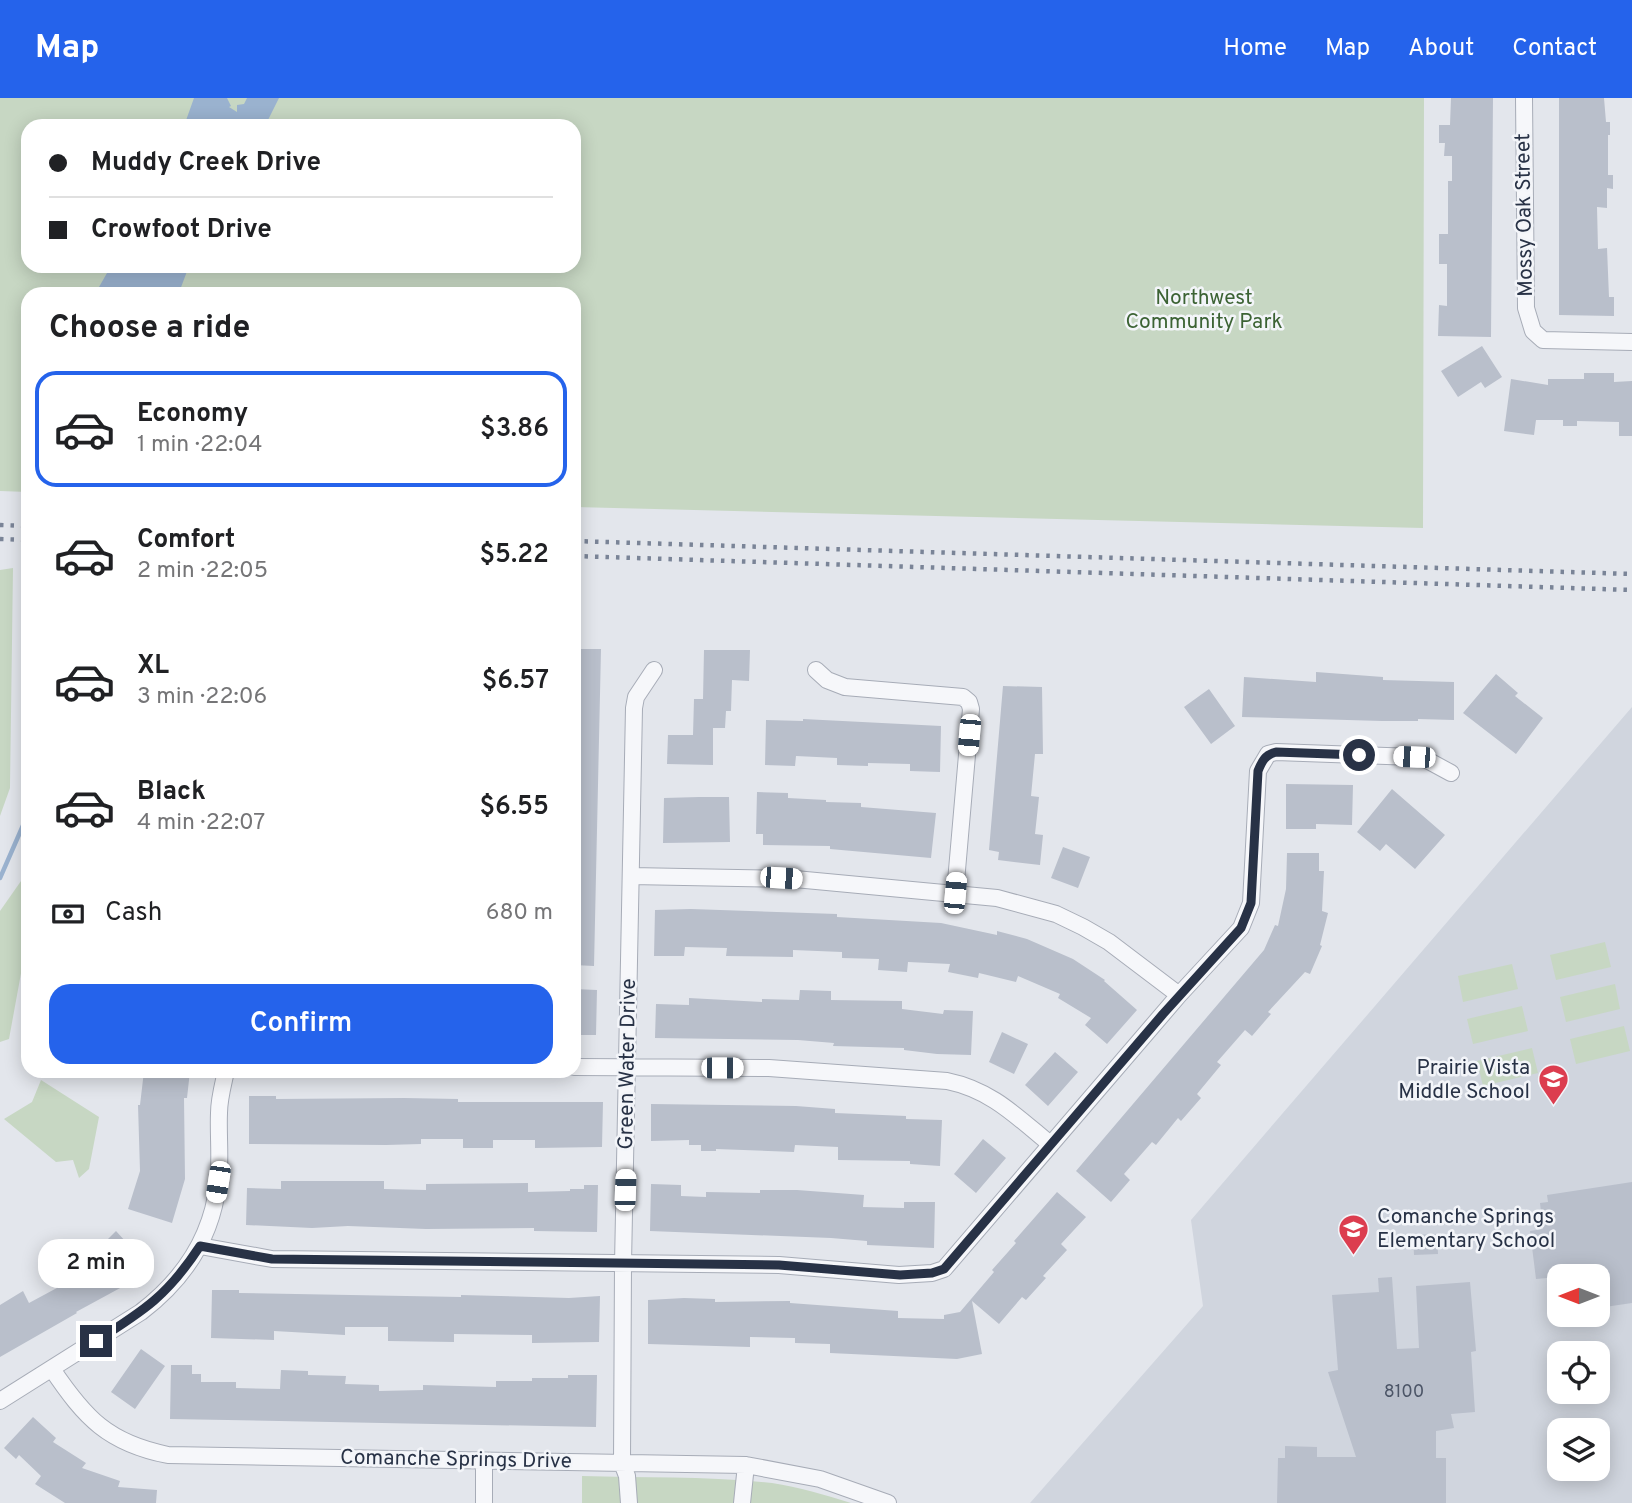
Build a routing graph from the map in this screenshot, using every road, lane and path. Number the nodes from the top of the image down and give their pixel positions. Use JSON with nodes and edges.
{"nodes":[{"id":1,"x":1524,"y":98,"type":"edge"},
{"id":2,"x":1632,"y":342,"type":"edge"},
{"id":3,"x":654,"y":670,"type":"dead end"},
{"id":4,"x":816,"y":670,"type":"dead end"},
{"id":5,"x":1451,"y":773,"type":"dead end"},
{"id":6,"x":631,"y":876,"type":"junction"},
{"id":7,"x":955,"y":893,"type":"junction"},
{"id":8,"x":1179,"y":995,"type":"junction"},
{"id":9,"x":581,"y":1067,"type":"edge"},
{"id":10,"x":629,"y":1067,"type":"junction"},
{"id":11,"x":225,"y":1078,"type":"edge"},
{"id":12,"x":1050,"y":1144,"type":"junction"},
{"id":13,"x":200,"y":1246,"type":"junction"},
{"id":14,"x":623,"y":1264,"type":"junction"},
{"id":15,"x":52,"y":1369,"type":"junction"},
{"id":16,"x":0,"y":1401,"type":"edge"},
{"id":17,"x":484,"y":1461,"type":"junction"},
{"id":18,"x":622,"y":1463,"type":"junction"},
{"id":19,"x":746,"y":1465,"type":"junction"},
{"id":20,"x":484,"y":1503,"type":"edge"},
{"id":21,"x":629,"y":1503,"type":"edge"},
{"id":22,"x":742,"y":1503,"type":"edge"},
{"id":23,"x":888,"y":1503,"type":"edge"}],
"edges":[{"from":1,"to":2,"type":"street","name":"Mossy Oak Street"},
{"from":3,"to":6,"type":"street","name":"Green Water Drive"},
{"from":4,"to":7,"type":"street"},
{"from":5,"to":8,"type":"street"},
{"from":6,"to":7,"type":"street"},
{"from":6,"to":10,"type":"street","name":"Green Water Drive"},
{"from":7,"to":8,"type":"street"},
{"from":8,"to":12,"type":"street"},
{"from":9,"to":10,"type":"street"},
{"from":10,"to":12,"type":"street"},
{"from":10,"to":14,"type":"street","name":"Green Water Drive"},
{"from":11,"to":13,"type":"street"},
{"from":12,"to":14,"type":"street"},
{"from":13,"to":14,"type":"street"},
{"from":13,"to":15,"type":"street"},
{"from":14,"to":18,"type":"street","name":"Green Water Drive"},
{"from":15,"to":16,"type":"street"},
{"from":15,"to":17,"type":"street","name":"Comanche Springs Drive"},
{"from":17,"to":18,"type":"street","name":"Comanche Springs Drive"},
{"from":17,"to":20,"type":"street"},
{"from":18,"to":19,"type":"street","name":"Comanche Springs Drive"},
{"from":18,"to":21,"type":"street","name":"Green Water Drive"},
{"from":19,"to":22,"type":"street"},
{"from":19,"to":23,"type":"street","name":"Comanche Springs Drive"}]}
